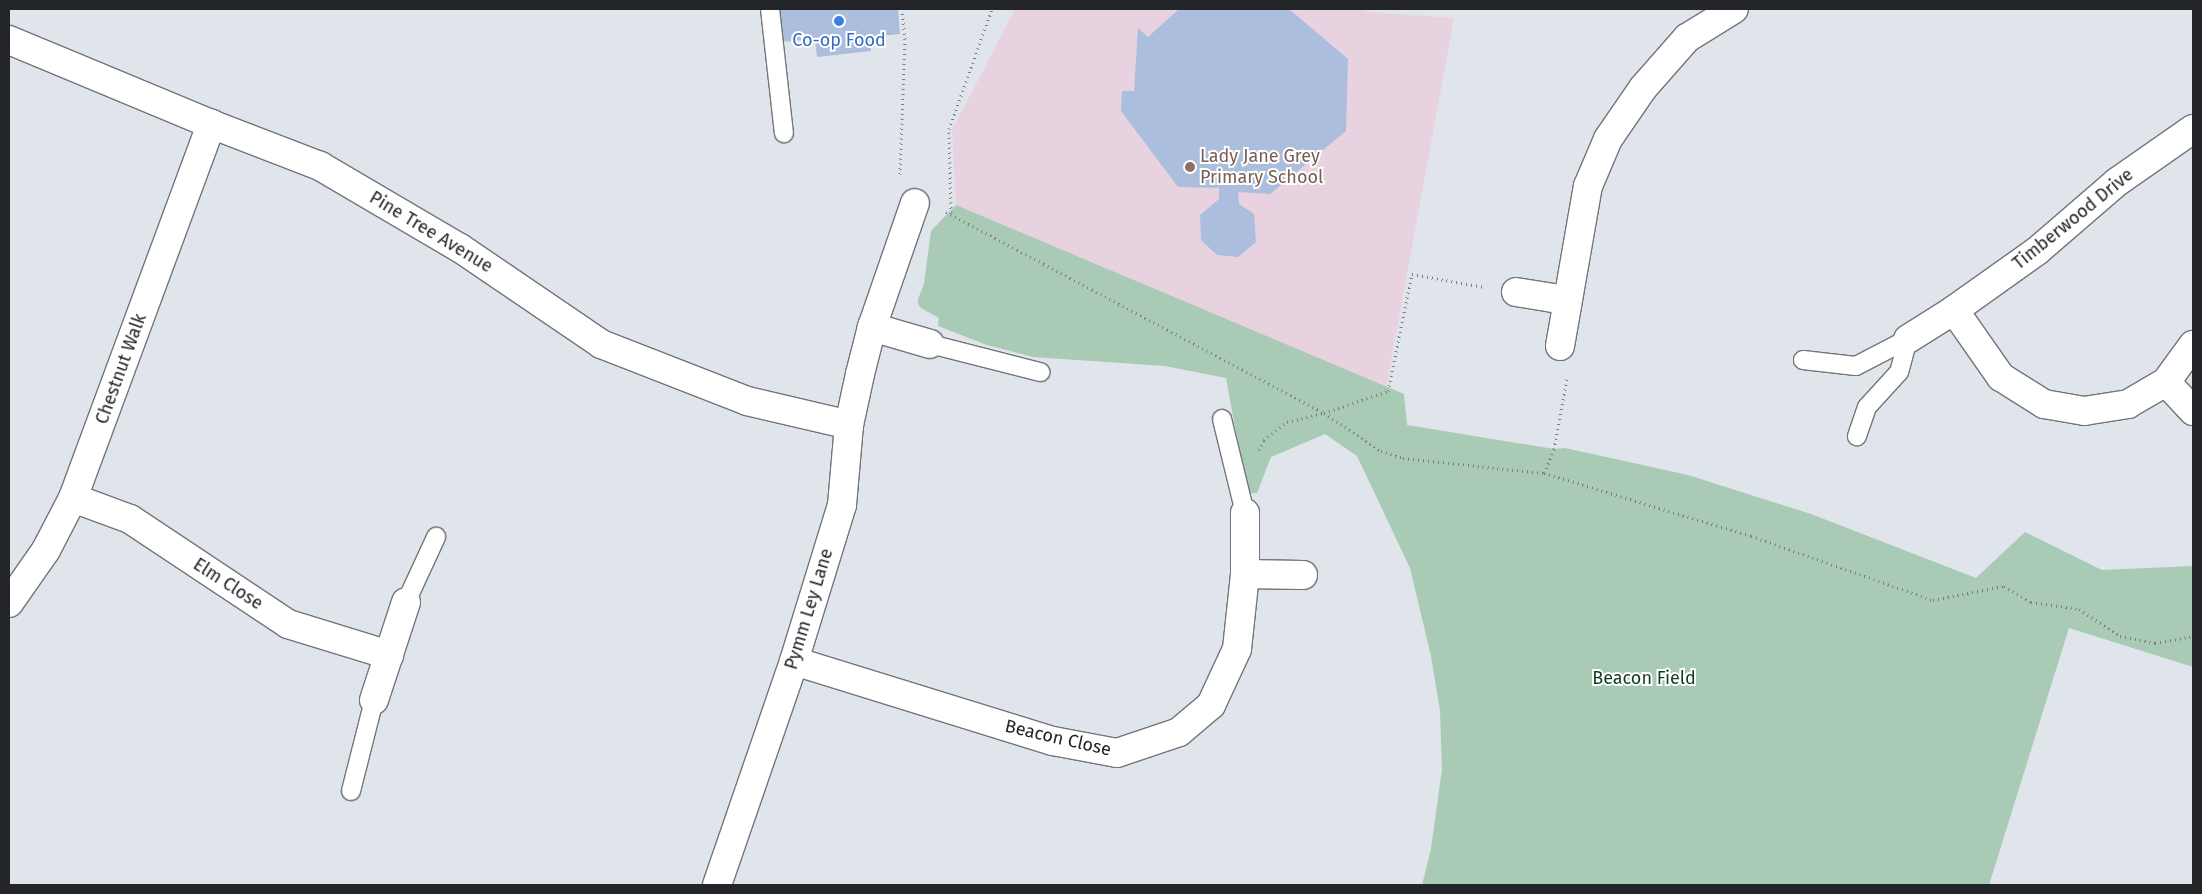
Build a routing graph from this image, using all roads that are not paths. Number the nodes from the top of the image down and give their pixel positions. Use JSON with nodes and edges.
{"nodes":[{"id":1,"x":770,"y":9,"type":"edge"},
{"id":2,"x":1734,"y":9,"type":"edge"},
{"id":3,"x":9,"y":40,"type":"edge"},
{"id":4,"x":211,"y":124,"type":"junction"},
{"id":5,"x":2193,"y":129,"type":"edge"},
{"id":6,"x":784,"y":134,"type":"dead end"},
{"id":7,"x":915,"y":203,"type":"road end"},
{"id":8,"x":1516,"y":292,"type":"road end"},
{"id":9,"x":1566,"y":300,"type":"junction"},
{"id":10,"x":1954,"y":310,"type":"junction"},
{"id":11,"x":872,"y":327,"type":"junction"},
{"id":12,"x":1908,"y":339,"type":"junction"},
{"id":13,"x":930,"y":344,"type":"joint"},
{"id":14,"x":2193,"y":345,"type":"edge"},
{"id":15,"x":1560,"y":346,"type":"road end"},
{"id":16,"x":1803,"y":360,"type":"dead end"},
{"id":17,"x":1040,"y":372,"type":"dead end"},
{"id":18,"x":2166,"y":382,"type":"junction"},
{"id":19,"x":2193,"y":411,"type":"edge"},
{"id":20,"x":1222,"y":419,"type":"dead end"},
{"id":21,"x":849,"y":425,"type":"junction"},
{"id":22,"x":1856,"y":436,"type":"dead end"},
{"id":23,"x":73,"y":498,"type":"junction"},
{"id":24,"x":1246,"y":513,"type":"joint"},
{"id":25,"x":436,"y":538,"type":"dead end"},
{"id":26,"x":1245,"y":574,"type":"junction"},
{"id":27,"x":1303,"y":574,"type":"dead end"},
{"id":28,"x":406,"y":602,"type":"joint"},
{"id":29,"x":9,"y":603,"type":"edge"},
{"id":30,"x":389,"y":655,"type":"junction"},
{"id":31,"x":794,"y":661,"type":"junction"},
{"id":32,"x":374,"y":700,"type":"joint"},
{"id":33,"x":351,"y":791,"type":"dead end"},
{"id":34,"x":717,"y":885,"type":"edge"}],
"edges":[{"from":1,"to":6,"type":"lane"},
{"from":2,"to":9,"type":"street"},
{"from":3,"to":4,"type":"street","name":"Pine Tree Avenue"},
{"from":4,"to":21,"type":"street","name":"Pine Tree Avenue"},
{"from":4,"to":23,"type":"street","name":"Chestnut Walk"},
{"from":5,"to":10,"type":"street","name":"Timberwood Drive"},
{"from":7,"to":11,"type":"street","name":"Pymm Ley Lane"},
{"from":8,"to":9,"type":"street"},
{"from":9,"to":15,"type":"street"},
{"from":10,"to":12,"type":"street","name":"Timberwood Drive"},
{"from":10,"to":18,"type":"street"},
{"from":11,"to":13,"type":"street"},
{"from":11,"to":21,"type":"street","name":"Pymm Ley Lane"},
{"from":12,"to":16,"type":"lane"},
{"from":12,"to":22,"type":"lane"},
{"from":13,"to":17,"type":"lane"},
{"from":14,"to":18,"type":"street"},
{"from":18,"to":19,"type":"street"},
{"from":20,"to":24,"type":"lane"},
{"from":21,"to":31,"type":"street","name":"Pymm Ley Lane"},
{"from":23,"to":29,"type":"street","name":"Chestnut Walk"},
{"from":23,"to":30,"type":"street","name":"Elm Close"},
{"from":24,"to":26,"type":"street","name":"Beacon Close"},
{"from":25,"to":28,"type":"lane"},
{"from":26,"to":27,"type":"street"},
{"from":26,"to":31,"type":"street","name":"Beacon Close"},
{"from":28,"to":30,"type":"street"},
{"from":30,"to":32,"type":"street"},
{"from":31,"to":34,"type":"street","name":"Pymm Ley Lane"},
{"from":32,"to":33,"type":"lane"}]}
